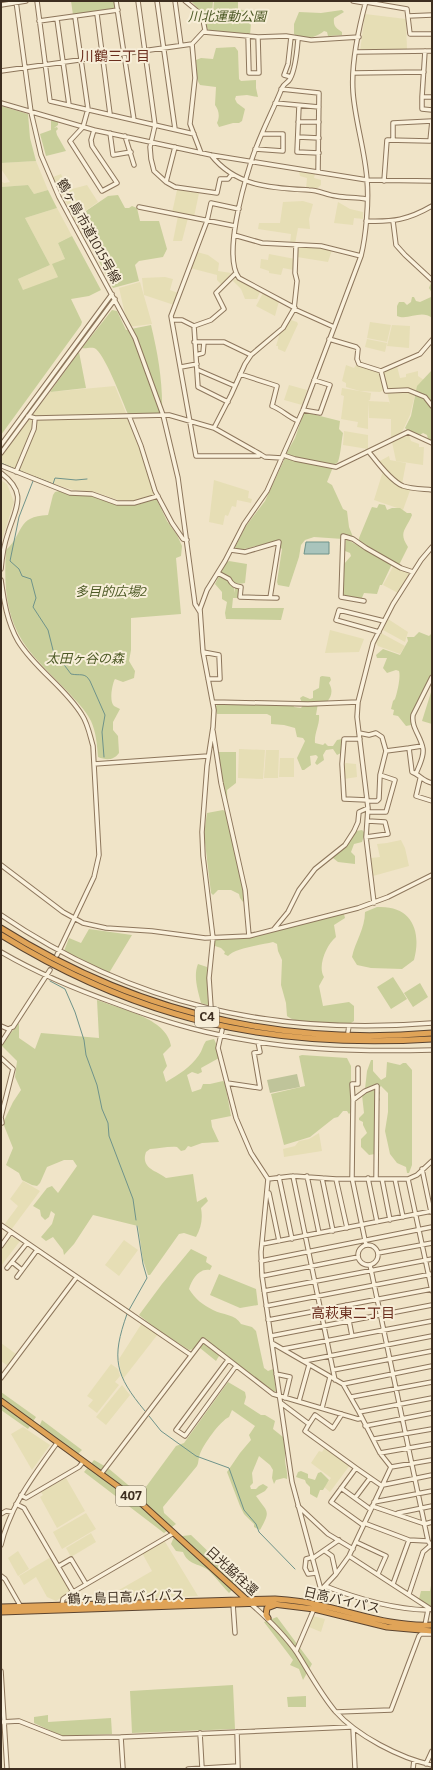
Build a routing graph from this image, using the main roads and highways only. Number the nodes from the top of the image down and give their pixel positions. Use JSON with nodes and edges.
{"nodes":[{"id":1,"x":1,"y":928,"type":"edge"},
{"id":2,"x":1,"y":935,"type":"edge"},
{"id":3,"x":1,"y":939,"type":"edge"},
{"id":4,"x":48,"y":962,"type":"junction"},
{"id":5,"x":432,"y":1033,"type":"edge"},
{"id":6,"x":432,"y":1039,"type":"edge"},
{"id":7,"x":1,"y":1402,"type":"edge"},
{"id":8,"x":232,"y":1586,"type":"junction"},
{"id":9,"x":230,"y":1599,"type":"junction"},
{"id":10,"x":246,"y":1599,"type":"junction"},
{"id":11,"x":251,"y":1604,"type":"junction"},
{"id":12,"x":278,"y":1604,"type":"junction"},
{"id":13,"x":315,"y":1606,"type":"junction"},
{"id":14,"x":1,"y":1607,"type":"edge"},
{"id":15,"x":1,"y":1612,"type":"edge"},
{"id":16,"x":268,"y":1618,"type":"road end"},
{"id":17,"x":432,"y":1625,"type":"edge"},
{"id":18,"x":432,"y":1631,"type":"edge"}],
"edges":[{"from":1,"to":5,"type":"highway","number":"C4"},
{"from":2,"to":4,"type":"highway","number":"C4"},
{"from":3,"to":4,"type":"highway"},
{"from":4,"to":6,"type":"highway","number":"C4"},
{"from":7,"to":8,"type":"highway","name":"日光脇往還","number":"407"},
{"from":8,"to":9,"type":"highway"},
{"from":8,"to":10,"type":"highway","name":"日光脇往還","number":"407"},
{"from":9,"to":10,"type":"highway","name":"鶴ヶ島日高バイパス"},
{"from":9,"to":14,"type":"highway","name":"鶴ヶ島日高バイパス"},
{"from":10,"to":11,"type":"highway","name":"日光脇往還","number":"407"},
{"from":10,"to":13,"type":"highway","name":"日高バイパス"},
{"from":11,"to":12,"type":"highway","name":"日高バイパス"},
{"from":11,"to":15,"type":"highway","name":"鶴ヶ島日高バイパス"},
{"from":12,"to":13,"type":"highway","name":"日高バイパス"},
{"from":12,"to":16,"type":"highway"},
{"from":13,"to":17,"type":"highway","name":"日高バイパス"},
{"from":13,"to":18,"type":"highway","name":"日高バイパス"}]}
